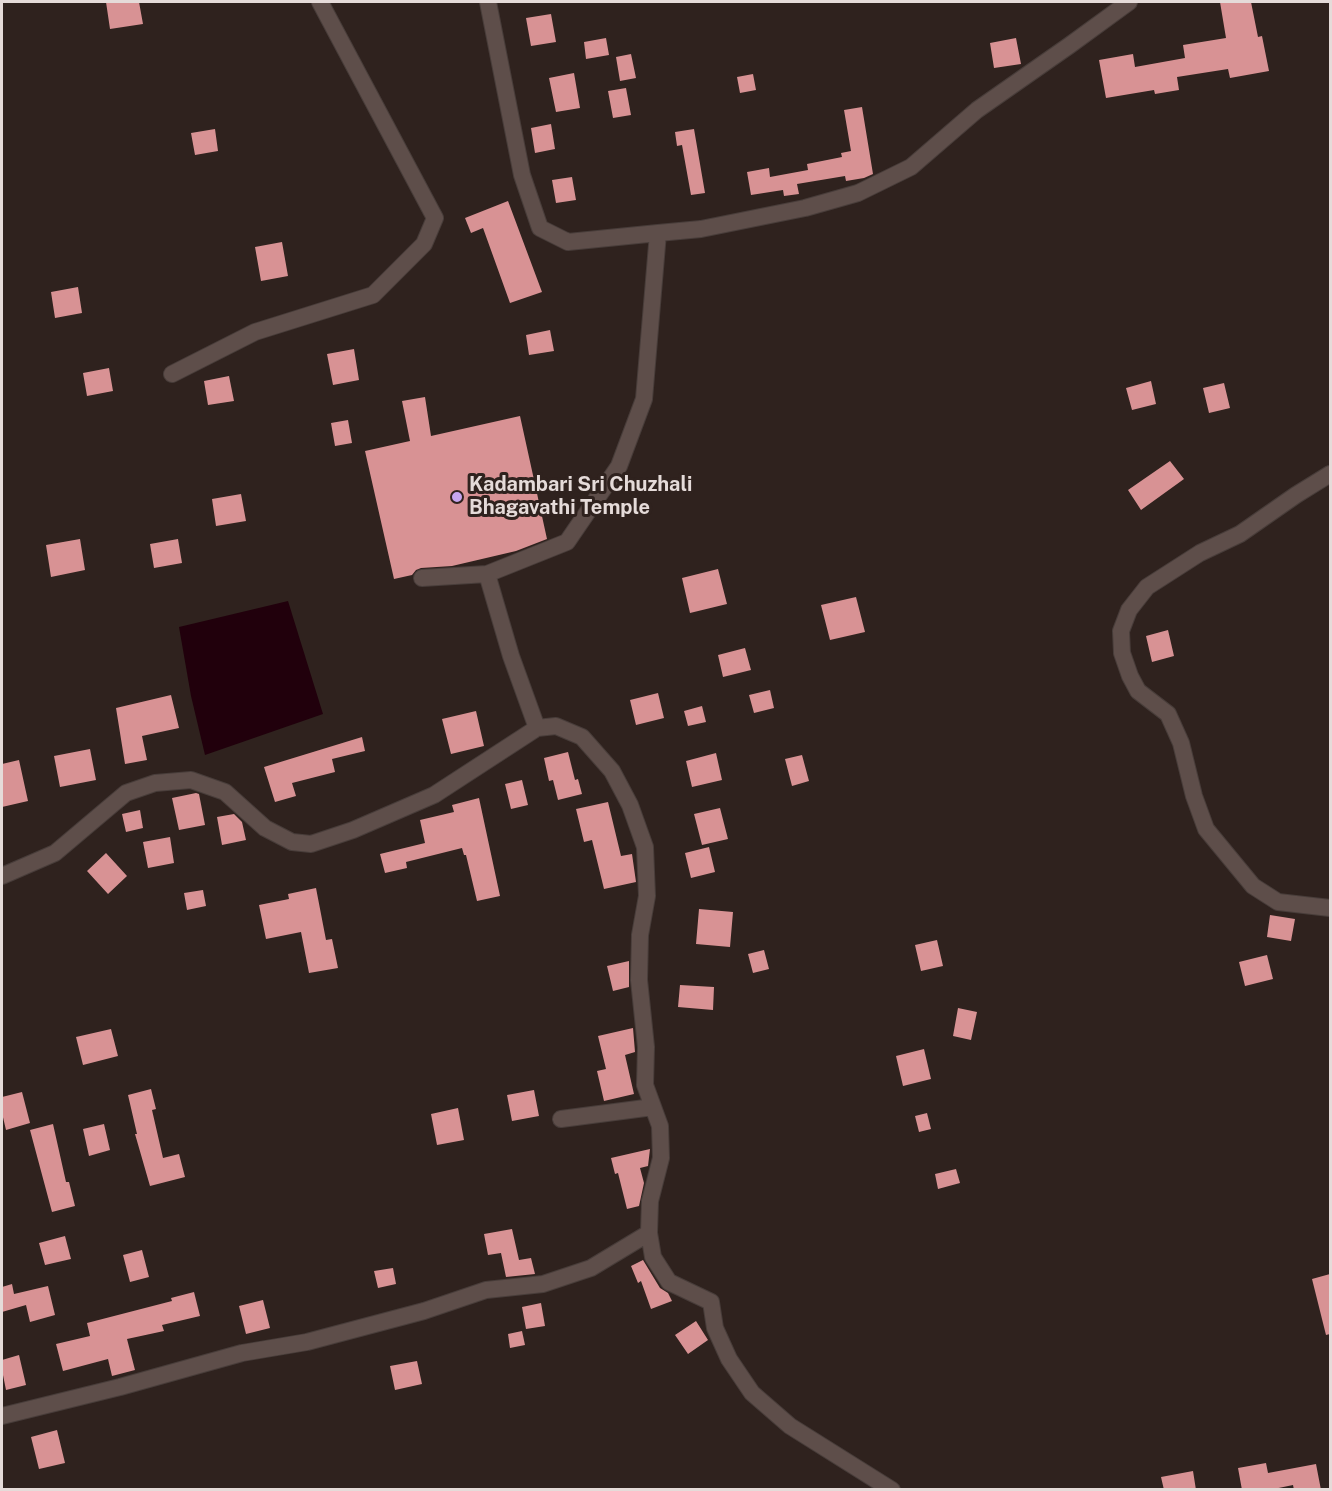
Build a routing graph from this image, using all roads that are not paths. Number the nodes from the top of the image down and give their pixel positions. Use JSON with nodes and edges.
{"nodes":[{"id":1,"x":320,"y":2,"type":"edge"},
{"id":2,"x":488,"y":2,"type":"edge"},
{"id":3,"x":1129,"y":2,"type":"edge"},
{"id":4,"x":658,"y":233,"type":"junction"},
{"id":5,"x":172,"y":374,"type":"dead end"},
{"id":6,"x":1330,"y":474,"type":"edge"},
{"id":7,"x":487,"y":574,"type":"junction"},
{"id":8,"x":422,"y":578,"type":"dead end"},
{"id":9,"x":537,"y":728,"type":"junction"},
{"id":10,"x":2,"y":876,"type":"edge"},
{"id":11,"x":1330,"y":908,"type":"edge"},
{"id":12,"x":653,"y":1107,"type":"junction"},
{"id":13,"x":561,"y":1119,"type":"dead end"},
{"id":14,"x":649,"y":1233,"type":"junction"},
{"id":15,"x":2,"y":1416,"type":"edge"},
{"id":16,"x":879,"y":1484,"type":"edge"},
{"id":17,"x":892,"y":1490,"type":"edge"}],
"edges":[{"from":1,"to":5,"type":"street"},
{"from":2,"to":4,"type":"street"},
{"from":3,"to":4,"type":"street"},
{"from":4,"to":7,"type":"street"},
{"from":6,"to":11,"type":"street"},
{"from":7,"to":8,"type":"street"},
{"from":7,"to":9,"type":"street"},
{"from":9,"to":10,"type":"street"},
{"from":9,"to":12,"type":"street"},
{"from":12,"to":13,"type":"street"},
{"from":12,"to":14,"type":"street"},
{"from":14,"to":15,"type":"street"},
{"from":14,"to":16,"type":"street"},
{"from":16,"to":17,"type":"street"}]}
